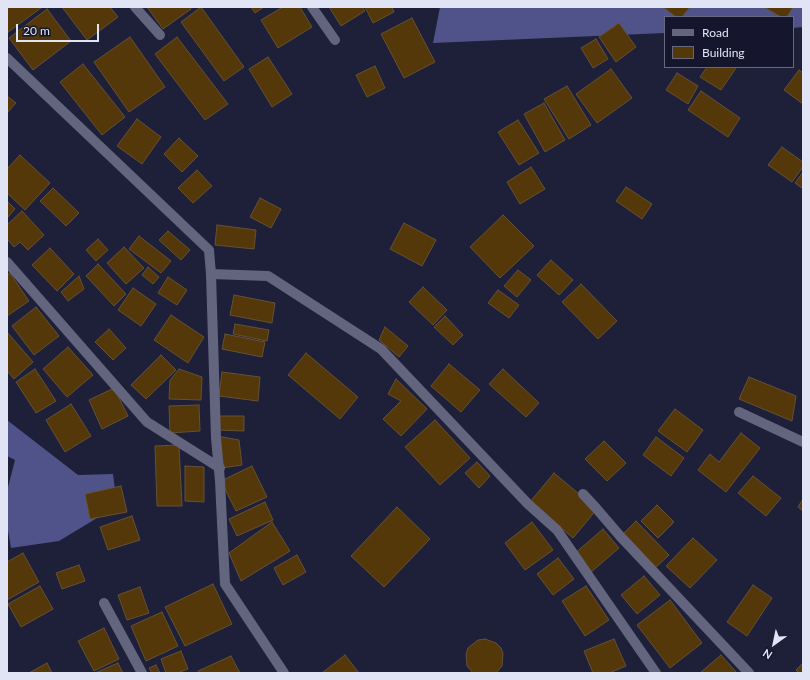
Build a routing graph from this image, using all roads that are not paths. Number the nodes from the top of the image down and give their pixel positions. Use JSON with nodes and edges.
{"nodes":[{"id":1,"x":135,"y":7,"type":"edge"},
{"id":2,"x":312,"y":7,"type":"edge"},
{"id":3,"x":160,"y":35,"type":"dead end"},
{"id":4,"x":334,"y":40,"type":"dead end"},
{"id":5,"x":7,"y":58,"type":"edge"},
{"id":6,"x":7,"y":262,"type":"edge"},
{"id":7,"x":212,"y":274,"type":"junction"},
{"id":8,"x":740,"y":412,"type":"dead end"},
{"id":9,"x":803,"y":442,"type":"edge"},
{"id":10,"x":220,"y":468,"type":"junction"},
{"id":11,"x":583,"y":494,"type":"dead end"},
{"id":12,"x":104,"y":603,"type":"dead end"},
{"id":13,"x":142,"y":673,"type":"edge"},
{"id":14,"x":284,"y":673,"type":"edge"},
{"id":15,"x":656,"y":673,"type":"edge"},
{"id":16,"x":749,"y":673,"type":"edge"}],
"edges":[{"from":1,"to":3,"type":"street"},
{"from":2,"to":4,"type":"street"},
{"from":5,"to":7,"type":"street"},
{"from":6,"to":10,"type":"street"},
{"from":7,"to":10,"type":"street"},
{"from":7,"to":15,"type":"street"},
{"from":8,"to":9,"type":"street"},
{"from":10,"to":14,"type":"street"},
{"from":11,"to":16,"type":"street"},
{"from":12,"to":13,"type":"street"}]}
